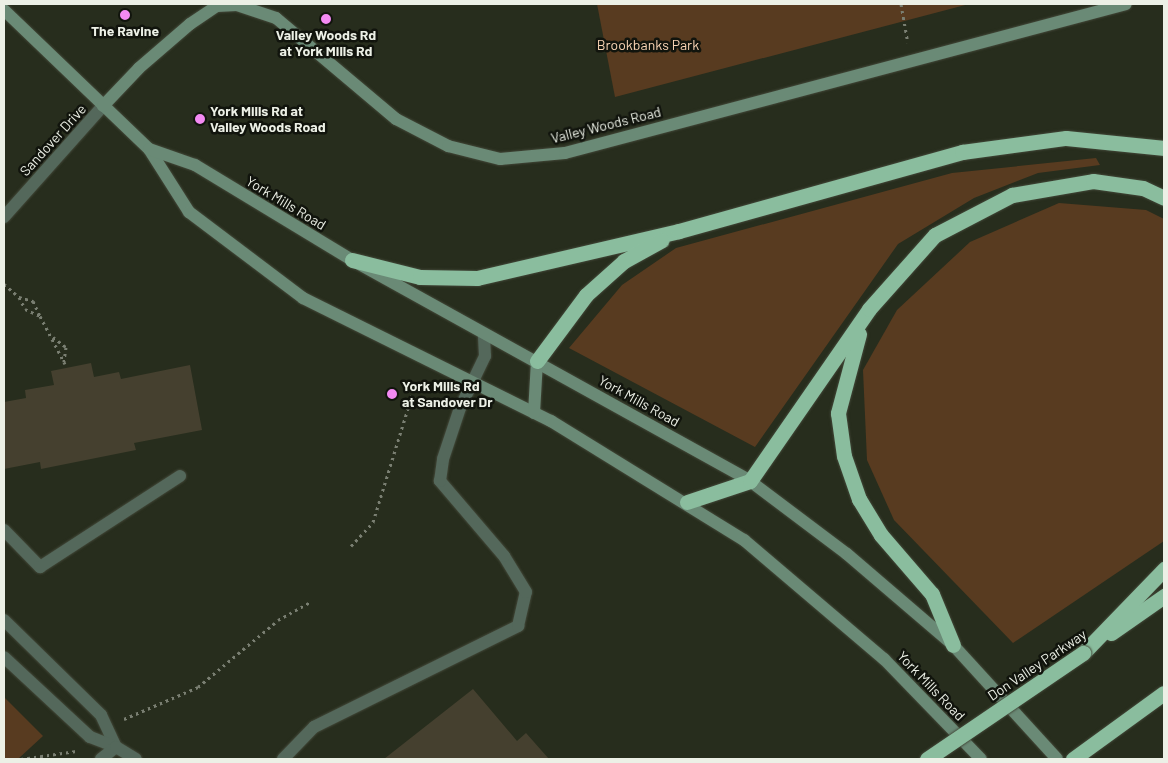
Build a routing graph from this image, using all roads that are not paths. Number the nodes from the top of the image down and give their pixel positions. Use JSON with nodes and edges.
{"nodes":[{"id":1,"x":1126,"y":4,"type":"edge"},
{"id":2,"x":4,"y":10,"type":"edge"},
{"id":3,"x":104,"y":106,"type":"junction"},
{"id":4,"x":1164,"y":148,"type":"edge"},
{"id":5,"x":149,"y":149,"type":"junction"},
{"id":6,"x":1164,"y":198,"type":"edge"},
{"id":7,"x":4,"y":217,"type":"edge"},
{"id":8,"x":679,"y":231,"type":"junction"},
{"id":9,"x":352,"y":260,"type":"junction"},
{"id":10,"x":869,"y":309,"type":"junction"},
{"id":11,"x":484,"y":334,"type":"junction"},
{"id":12,"x":537,"y":362,"type":"junction"},
{"id":13,"x":474,"y":382,"type":"junction"},
{"id":14,"x":534,"y":413,"type":"junction"},
{"id":15,"x":180,"y":476,"type":"dead end"},
{"id":16,"x":750,"y":481,"type":"junction"},
{"id":17,"x":687,"y":502,"type":"junction"},
{"id":18,"x":4,"y":530,"type":"edge"},
{"id":19,"x":1164,"y":569,"type":"edge"},
{"id":20,"x":1164,"y":596,"type":"edge"},
{"id":21,"x":4,"y":620,"type":"edge"},
{"id":22,"x":953,"y":645,"type":"junction"},
{"id":23,"x":1083,"y":653,"type":"junction"},
{"id":24,"x":4,"y":657,"type":"edge"},
{"id":25,"x":1160,"y":698,"type":"edge"},
{"id":26,"x":118,"y":748,"type":"junction"},
{"id":27,"x":101,"y":759,"type":"edge"},
{"id":28,"x":136,"y":759,"type":"edge"},
{"id":29,"x":283,"y":759,"type":"edge"},
{"id":30,"x":927,"y":759,"type":"edge"},
{"id":31,"x":980,"y":759,"type":"edge"},
{"id":32,"x":1058,"y":759,"type":"edge"},
{"id":33,"x":1073,"y":759,"type":"edge"}],
"edges":[{"from":1,"to":3,"type":"main road","name":"Valley Woods Road"},
{"from":2,"to":3,"type":"main road","name":"York Mills Road"},
{"from":3,"to":5,"type":"main road","name":"York Mills Road"},
{"from":3,"to":7,"type":"street","name":"Sandover Drive"},
{"from":4,"to":8,"type":"highway"},
{"from":5,"to":9,"type":"main road","name":"York Mills Road"},
{"from":5,"to":13,"type":"main road","name":"York Mills Road"},
{"from":6,"to":10,"type":"highway"},
{"from":8,"to":9,"type":"highway"},
{"from":8,"to":12,"type":"highway"},
{"from":9,"to":11,"type":"main road","name":"York Mills Road"},
{"from":10,"to":16,"type":"highway"},
{"from":10,"to":22,"type":"highway"},
{"from":11,"to":12,"type":"main road","name":"York Mills Road"},
{"from":11,"to":13,"type":"street"},
{"from":12,"to":14,"type":"main road"},
{"from":12,"to":16,"type":"main road","name":"York Mills Road"},
{"from":13,"to":14,"type":"main road","name":"York Mills Road"},
{"from":13,"to":29,"type":"street"},
{"from":14,"to":17,"type":"main road","name":"York Mills Road"},
{"from":15,"to":18,"type":"street"},
{"from":16,"to":17,"type":"highway"},
{"from":16,"to":22,"type":"main road","name":"York Mills Road"},
{"from":17,"to":31,"type":"main road","name":"York Mills Road"},
{"from":19,"to":23,"type":"highway"},
{"from":20,"to":23,"type":"highway","name":"Don Valley Parkway"},
{"from":21,"to":26,"type":"street"},
{"from":22,"to":32,"type":"main road","name":"York Mills Road"},
{"from":23,"to":30,"type":"highway","name":"Don Valley Parkway","bridge":true},
{"from":24,"to":26,"type":"street"},
{"from":25,"to":33,"type":"highway"},
{"from":26,"to":27,"type":"street"},
{"from":26,"to":28,"type":"street"}]}
